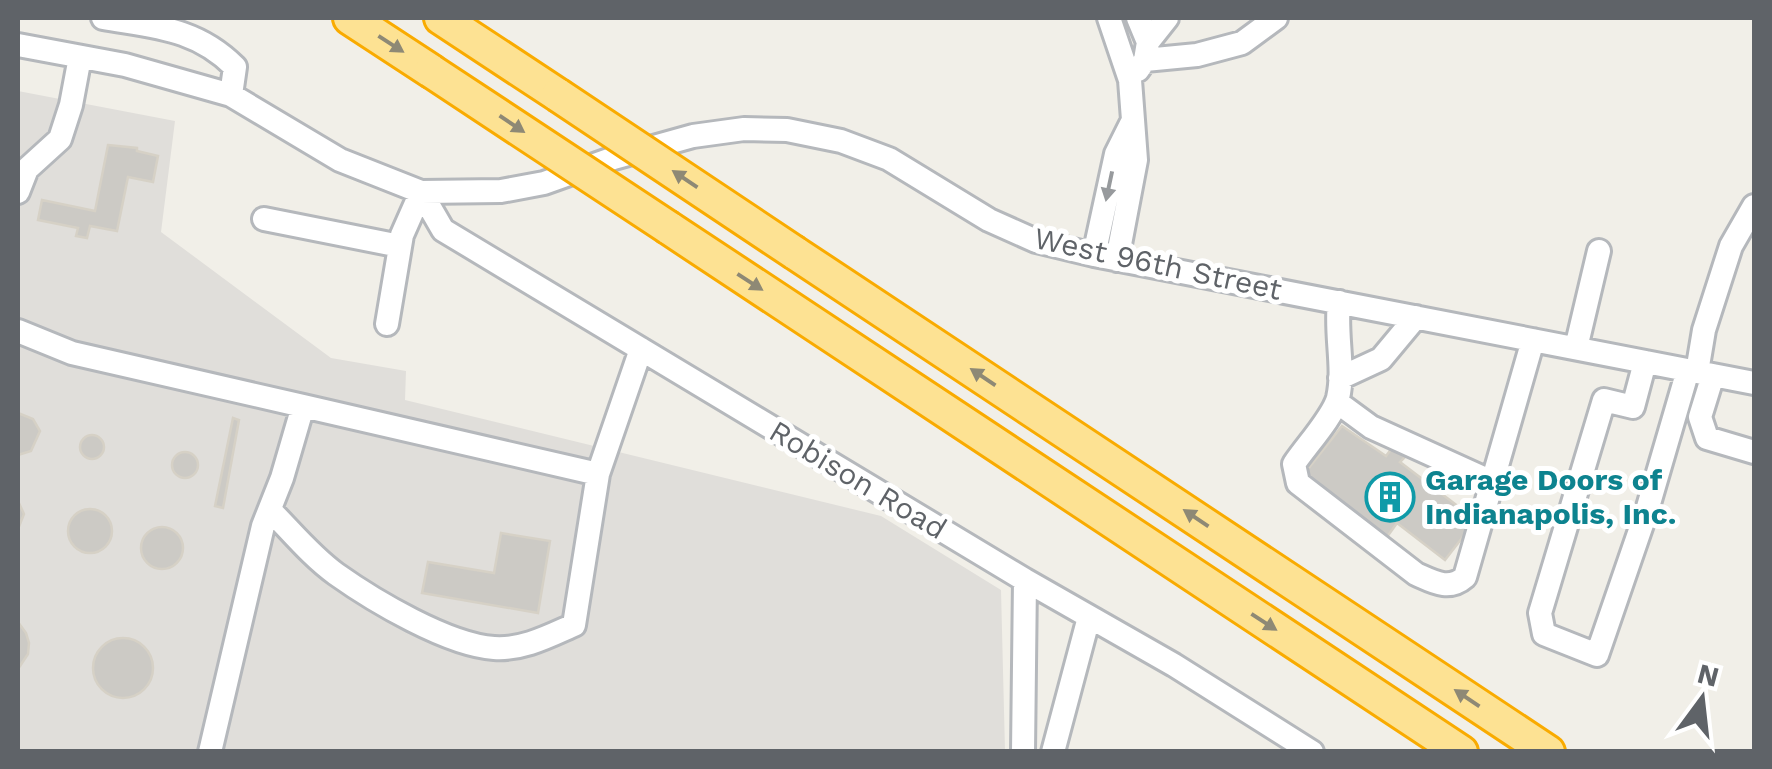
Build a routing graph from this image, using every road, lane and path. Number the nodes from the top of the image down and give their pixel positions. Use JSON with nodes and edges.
{"nodes":[{"id":1,"x":103,"y":18,"type":"edge"},
{"id":2,"x":350,"y":18,"type":"edge"},
{"id":3,"x":440,"y":18,"type":"edge"},
{"id":4,"x":1109,"y":18,"type":"edge"},
{"id":5,"x":1138,"y":18,"type":"edge"},
{"id":6,"x":1167,"y":18,"type":"edge"},
{"id":7,"x":1276,"y":18,"type":"edge"},
{"id":8,"x":18,"y":45,"type":"edge"},
{"id":9,"x":1147,"y":51,"type":"junction"},
{"id":10,"x":80,"y":57,"type":"junction"},
{"id":11,"x":1130,"y":80,"type":"junction"},
{"id":12,"x":231,"y":95,"type":"junction"},
{"id":13,"x":18,"y":192,"type":"edge"},
{"id":14,"x":421,"y":192,"type":"junction"},
{"id":15,"x":1754,"y":206,"type":"edge"},
{"id":16,"x":264,"y":219,"type":"dead end"},
{"id":17,"x":400,"y":246,"type":"junction"},
{"id":18,"x":1599,"y":252,"type":"dead end"},
{"id":19,"x":1106,"y":258,"type":"junction"},
{"id":20,"x":1339,"y":302,"type":"junction"},
{"id":21,"x":1416,"y":317,"type":"junction"},
{"id":22,"x":387,"y":324,"type":"dead end"},
{"id":23,"x":18,"y":331,"type":"edge"},
{"id":24,"x":1533,"y":340,"type":"junction"},
{"id":25,"x":1576,"y":348,"type":"junction"},
{"id":26,"x":641,"y":349,"type":"junction"},
{"id":27,"x":1645,"y":362,"type":"junction"},
{"id":28,"x":1699,"y":372,"type":"junction"},
{"id":29,"x":1340,"y":378,"type":"junction"},
{"id":30,"x":1754,"y":383,"type":"edge"},
{"id":31,"x":1680,"y":398,"type":"junction"},
{"id":32,"x":1337,"y":402,"type":"junction"},
{"id":33,"x":303,"y":406,"type":"junction"},
{"id":34,"x":1703,"y":406,"type":"junction"},
{"id":35,"x":1754,"y":452,"type":"edge"},
{"id":36,"x":598,"y":474,"type":"junction"},
{"id":37,"x":1492,"y":482,"type":"junction"},
{"id":38,"x":270,"y":510,"type":"junction"},
{"id":39,"x":1025,"y":580,"type":"junction"},
{"id":40,"x":1089,"y":617,"type":"junction"},
{"id":41,"x":210,"y":752,"type":"edge"},
{"id":42,"x":1024,"y":752,"type":"edge"},
{"id":43,"x":1053,"y":752,"type":"edge"},
{"id":44,"x":1312,"y":752,"type":"edge"},
{"id":45,"x":1461,"y":752,"type":"edge"},
{"id":46,"x":1548,"y":752,"type":"edge"}],
"edges":[{"from":1,"to":12,"type":"street"},
{"from":2,"to":45,"type":"highway","one_way":true,"bridge":true},
{"from":46,"to":3,"type":"highway","one_way":true,"bridge":true},
{"from":4,"to":11,"type":"street"},
{"from":5,"to":9,"type":"street"},
{"from":6,"to":9,"type":"street"},
{"from":7,"to":9,"type":"street"},
{"from":8,"to":10,"type":"street","name":"West 96th Street"},
{"from":9,"to":11,"type":"street"},
{"from":10,"to":12,"type":"street","name":"West 96th Street"},
{"from":10,"to":13,"type":"street"},
{"from":11,"to":19,"type":"street"},
{"from":12,"to":14,"type":"street","name":"West 96th Street"},
{"from":14,"to":17,"type":"street"},
{"from":14,"to":19,"type":"street","name":"West 96th Street"},
{"from":14,"to":26,"type":"street","name":"Robison Road"},
{"from":15,"to":28,"type":"street"},
{"from":16,"to":17,"type":"street"},
{"from":17,"to":22,"type":"street"},
{"from":18,"to":25,"type":"street"},
{"from":19,"to":20,"type":"street","name":"West 96th Street"},
{"from":20,"to":21,"type":"street","name":"West 96th Street"},
{"from":20,"to":29,"type":"street"},
{"from":21,"to":24,"type":"street","name":"West 96th Street"},
{"from":21,"to":29,"type":"street"},
{"from":23,"to":33,"type":"street"},
{"from":24,"to":25,"type":"street","name":"West 96th Street"},
{"from":24,"to":37,"type":"street"},
{"from":25,"to":27,"type":"street","name":"West 96th Street"},
{"from":26,"to":36,"type":"street"},
{"from":26,"to":39,"type":"street","name":"Robison Road"},
{"from":27,"to":28,"type":"street","name":"West 96th Street"},
{"from":27,"to":31,"type":"street"},
{"from":28,"to":30,"type":"street","name":"West 96th Street"},
{"from":28,"to":31,"type":"street"},
{"from":28,"to":34,"type":"street"},
{"from":29,"to":32,"type":"street"},
{"from":31,"to":34,"type":"street"},
{"from":32,"to":37,"type":"street"},
{"from":32,"to":37,"type":"street"},
{"from":33,"to":36,"type":"street"},
{"from":33,"to":38,"type":"street"},
{"from":34,"to":35,"type":"street"},
{"from":36,"to":38,"type":"street"},
{"from":38,"to":41,"type":"street"},
{"from":39,"to":40,"type":"street","name":"Robison Road"},
{"from":39,"to":42,"type":"street"},
{"from":40,"to":43,"type":"street"},
{"from":40,"to":44,"type":"street","name":"Robison Road"}]}
